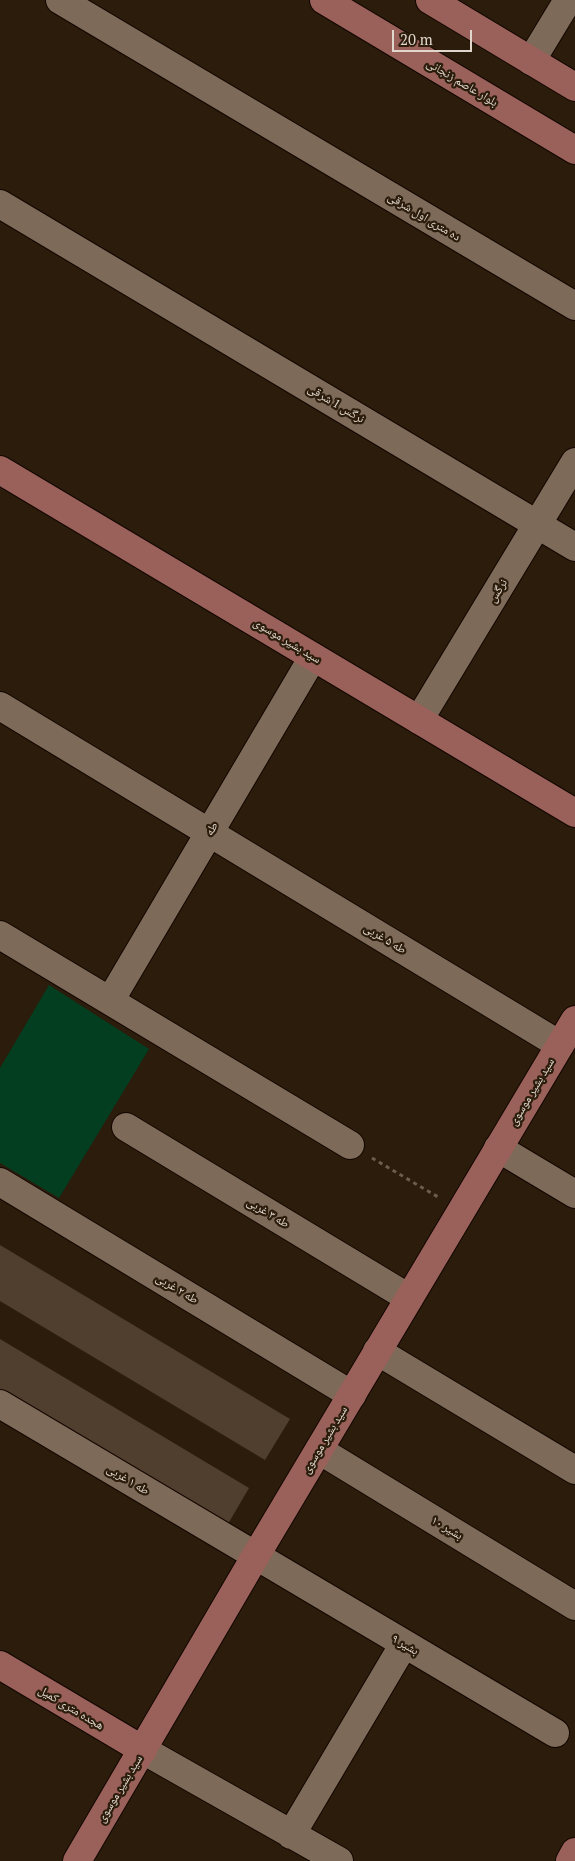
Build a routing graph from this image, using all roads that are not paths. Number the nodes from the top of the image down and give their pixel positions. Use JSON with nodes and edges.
{"nodes":[{"id":1,"x":60,"y":0,"type":"edge"},
{"id":2,"x":324,"y":0,"type":"edge"},
{"id":3,"x":430,"y":0,"type":"edge"},
{"id":4,"x":568,"y":0,"type":"edge"},
{"id":5,"x":531,"y":61,"type":"junction"},
{"id":6,"x":575,"y":87,"type":"edge"},
{"id":7,"x":575,"y":150,"type":"edge"},
{"id":8,"x":0,"y":204,"type":"edge"},
{"id":9,"x":575,"y":306,"type":"edge"},
{"id":10,"x":575,"y":462,"type":"edge"},
{"id":11,"x":0,"y":470,"type":"edge"},
{"id":12,"x":539,"y":525,"type":"junction"},
{"id":13,"x":575,"y":547,"type":"edge"},
{"id":14,"x":313,"y":657,"type":"junction"},
{"id":15,"x":0,"y":706,"type":"edge"},
{"id":16,"x":419,"y":720,"type":"junction"},
{"id":17,"x":575,"y":813,"type":"edge"},
{"id":18,"x":210,"y":833,"type":"junction"},
{"id":19,"x":0,"y":935,"type":"edge"},
{"id":20,"x":110,"y":1001,"type":"junction"},
{"id":21,"x":575,"y":1020,"type":"edge"},
{"id":22,"x":560,"y":1045,"type":"junction"},
{"id":23,"x":126,"y":1127,"type":"dead end"},
{"id":24,"x":350,"y":1145,"type":"road end"},
{"id":25,"x":498,"y":1148,"type":"junction"},
{"id":26,"x":1,"y":1184,"type":"edge"},
{"id":27,"x":575,"y":1194,"type":"edge"},
{"id":28,"x":410,"y":1298,"type":"junction"},
{"id":29,"x":377,"y":1351,"type":"junction"},
{"id":30,"x":352,"y":1395,"type":"junction"},
{"id":31,"x":0,"y":1404,"type":"edge"},
{"id":32,"x":319,"y":1450,"type":"junction"},
{"id":33,"x":575,"y":1470,"type":"edge"},
{"id":34,"x":255,"y":1557,"type":"junction"},
{"id":35,"x":575,"y":1606,"type":"edge"},
{"id":36,"x":404,"y":1644,"type":"junction"},
{"id":37,"x":0,"y":1665,"type":"edge"},
{"id":38,"x":554,"y":1733,"type":"dead end"},
{"id":39,"x":143,"y":1750,"type":"junction"},
{"id":40,"x":291,"y":1835,"type":"junction"},
{"id":41,"x":575,"y":1852,"type":"edge"},
{"id":42,"x":77,"y":1861,"type":"edge"},
{"id":43,"x":339,"y":1861,"type":"edge"},
{"id":44,"x":570,"y":1861,"type":"edge"}],
"edges":[{"from":1,"to":9,"type":"street","name":"ده متری اول شرقی"},
{"from":2,"to":7,"type":"street","name":"بلوار عاصم زنجانی"},
{"from":3,"to":5,"type":"street"},
{"from":4,"to":5,"type":"street"},
{"from":5,"to":6,"type":"street"},
{"from":8,"to":12,"type":"street","name":"نرگس 1 شرقی"},
{"from":10,"to":12,"type":"street","name":"نرگس"},
{"from":11,"to":14,"type":"street","name":"سید بشیر موسوی"},
{"from":12,"to":13,"type":"street","name":"نرگس 1 شرقی"},
{"from":12,"to":16,"type":"street","name":"نرگس"},
{"from":14,"to":16,"type":"street","name":"سید بشیر موسوی"},
{"from":14,"to":18,"type":"street","name":"طه"},
{"from":15,"to":18,"type":"street","name":"طه ۵ غربی"},
{"from":16,"to":17,"type":"street","name":"سید بشیر موسوی"},
{"from":18,"to":20,"type":"street","name":"طه"},
{"from":18,"to":22,"type":"street","name":"طه ۵ غربی"},
{"from":19,"to":20,"type":"street"},
{"from":20,"to":24,"type":"street"},
{"from":21,"to":22,"type":"street","name":"سید بشیر موسوی"},
{"from":22,"to":25,"type":"street","name":"سید بشیر موسوی"},
{"from":23,"to":28,"type":"street","name":"طه ۳ غربی"},
{"from":25,"to":27,"type":"street"},
{"from":25,"to":28,"type":"street","name":"سید بشیر موسوی"},
{"from":26,"to":30,"type":"street","name":"طه ۲ غربی"},
{"from":28,"to":29,"type":"street","name":"سید بشیر موسوی"},
{"from":29,"to":30,"type":"street","name":"سید بشیر موسوی"},
{"from":29,"to":33,"type":"street"},
{"from":30,"to":32,"type":"street","name":"سید بشیر موسوی"},
{"from":31,"to":34,"type":"street","name":"طه ۱ غربی"},
{"from":32,"to":34,"type":"street","name":"سید بشیر موسوی"},
{"from":32,"to":35,"type":"street","name":"بشیر ۱۰"},
{"from":34,"to":36,"type":"street","name":"بشیر ۹"},
{"from":34,"to":39,"type":"street","name":"سید بشیر موسوی"},
{"from":36,"to":38,"type":"street","name":"بشیر ۹"},
{"from":36,"to":40,"type":"street"},
{"from":37,"to":39,"type":"street","name":"هجده متری کمیل"},
{"from":39,"to":40,"type":"street"},
{"from":39,"to":42,"type":"street","name":"سید بشیر موسوی"},
{"from":40,"to":43,"type":"street"},
{"from":41,"to":44,"type":"street"}]}
